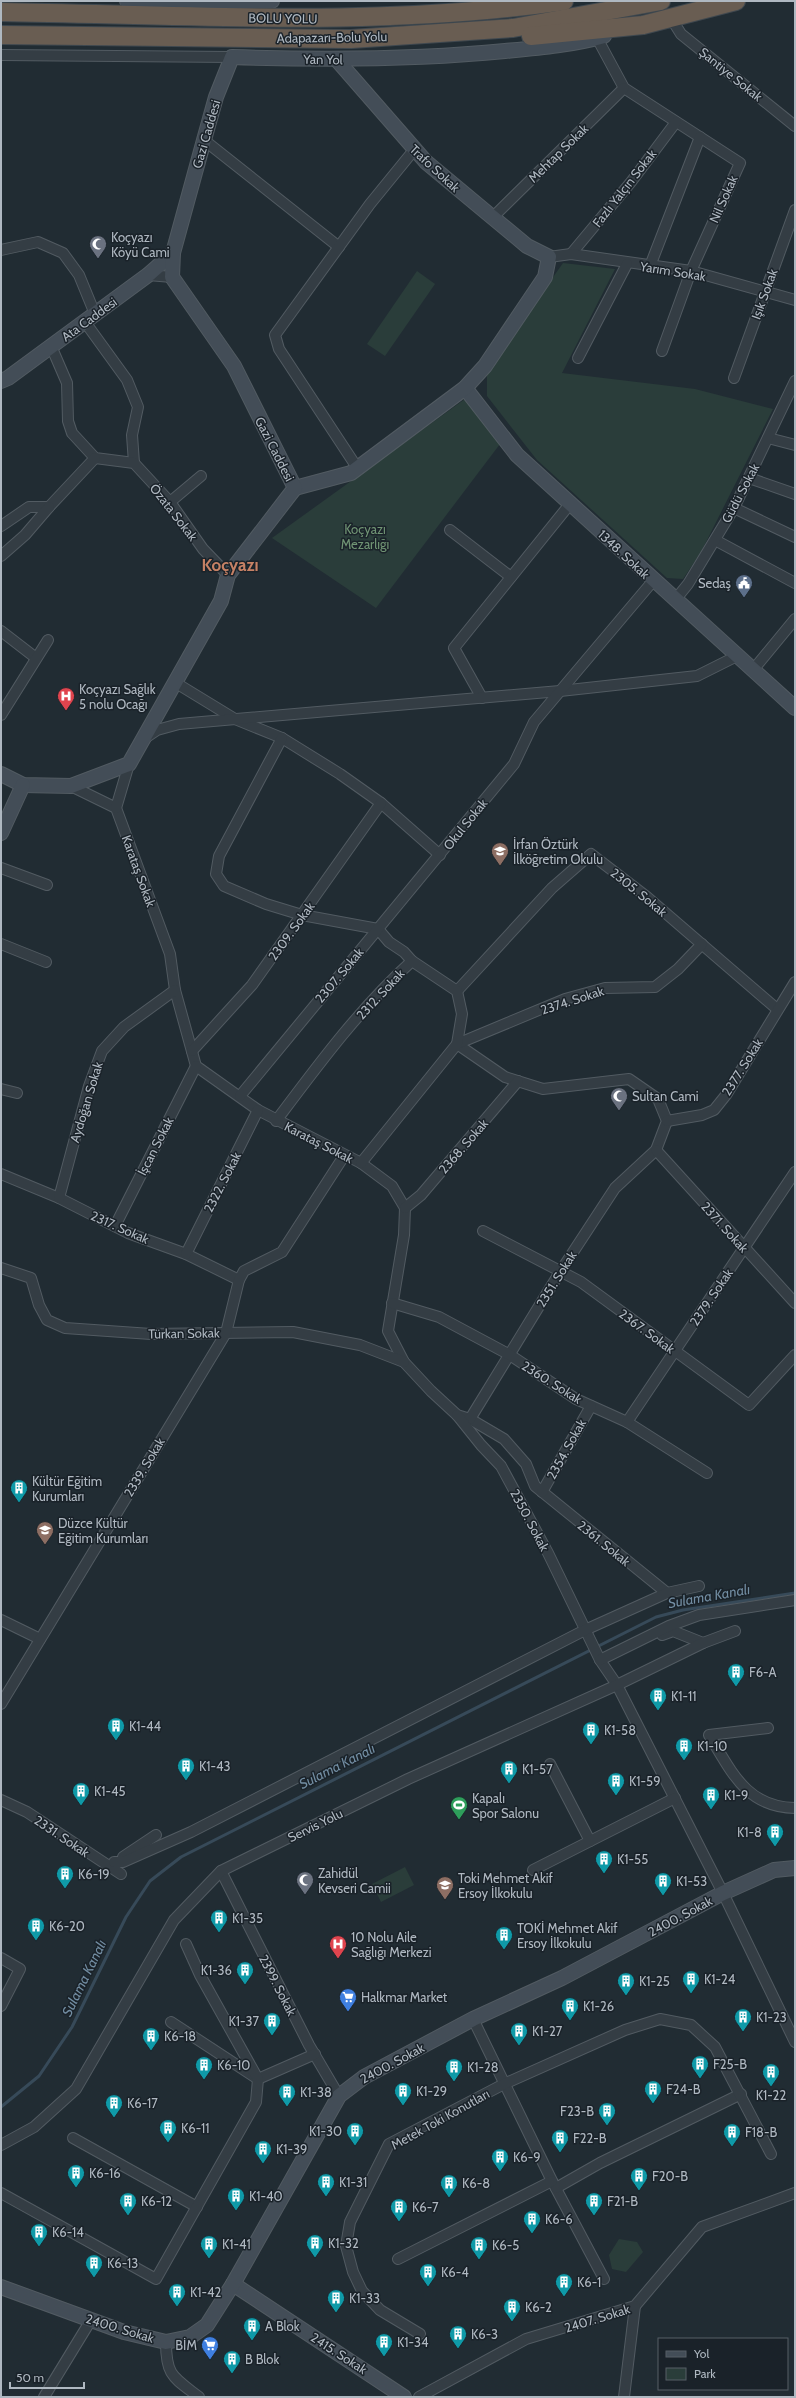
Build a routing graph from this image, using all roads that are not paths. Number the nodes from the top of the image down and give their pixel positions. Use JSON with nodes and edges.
{"nodes":[{"id":1,"x":127,"y":1,"type":"edge"},
{"id":2,"x":272,"y":1,"type":"edge"},
{"id":3,"x":491,"y":1,"type":"edge"},
{"id":4,"x":564,"y":1,"type":"edge"},
{"id":5,"x":661,"y":1,"type":"edge"},
{"id":6,"x":736,"y":1,"type":"edge"},
{"id":7,"x":1,"y":12,"type":"edge"},
{"id":8,"x":408,"y":16,"type":"junction"},
{"id":9,"x":671,"y":18,"type":"junction"},
{"id":10,"x":643,"y":25,"type":"junction"},
{"id":11,"x":1,"y":35,"type":"edge"},
{"id":12,"x":597,"y":38,"type":"junction"},
{"id":13,"x":351,"y":39,"type":"junction"},
{"id":14,"x":1,"y":55,"type":"edge"},
{"id":15,"x":232,"y":58,"type":"junction"},
{"id":16,"x":337,"y":60,"type":"junction"},
{"id":17,"x":624,"y":88,"type":"junction"},
{"id":18,"x":676,"y":122,"type":"junction"},
{"id":19,"x":795,"y":126,"type":"edge"},
{"id":20,"x":700,"y":137,"type":"junction"},
{"id":21,"x":204,"y":140,"type":"junction"},
{"id":22,"x":414,"y":150,"type":"junction"},
{"id":23,"x":795,"y":210,"type":"edge"},
{"id":24,"x":492,"y":218,"type":"junction"},
{"id":25,"x":339,"y":247,"type":"junction"},
{"id":26,"x":1,"y":250,"type":"edge"},
{"id":27,"x":173,"y":252,"type":"junction"},
{"id":28,"x":571,"y":254,"type":"junction"},
{"id":29,"x":549,"y":257,"type":"junction"},
{"id":30,"x":627,"y":264,"type":"junction"},
{"id":31,"x":650,"y":266,"type":"junction"},
{"id":32,"x":691,"y":271,"type":"junction"},
{"id":33,"x":148,"y":275,"type":"junction"},
{"id":34,"x":172,"y":277,"type":"junction"},
{"id":35,"x":764,"y":291,"type":"junction"},
{"id":36,"x":795,"y":300,"type":"edge"},
{"id":37,"x":90,"y":318,"type":"junction"},
{"id":38,"x":51,"y":346,"type":"junction"},
{"id":39,"x":662,"y":350,"type":"dead end"},
{"id":40,"x":578,"y":358,"type":"dead end"},
{"id":41,"x":734,"y":378,"type":"dead end"},
{"id":42,"x":1,"y":381,"type":"edge"},
{"id":43,"x":465,"y":388,"type":"junction"},
{"id":44,"x":794,"y":388,"type":"edge"},
{"id":45,"x":768,"y":438,"type":"junction"},
{"id":46,"x":795,"y":445,"type":"edge"},
{"id":47,"x":95,"y":458,"type":"junction"},
{"id":48,"x":134,"y":463,"type":"junction"},
{"id":49,"x":358,"y":469,"type":"junction"},
{"id":50,"x":201,"y":476,"type":"dead end"},
{"id":51,"x":749,"y":478,"type":"junction"},
{"id":52,"x":295,"y":488,"type":"junction"},
{"id":53,"x":795,"y":494,"type":"edge"},
{"id":54,"x":170,"y":502,"type":"junction"},
{"id":55,"x":570,"y":504,"type":"junction"},
{"id":56,"x":49,"y":507,"type":"junction"},
{"id":57,"x":734,"y":508,"type":"junction"},
{"id":58,"x":1,"y":526,"type":"edge"},
{"id":59,"x":450,"y":530,"type":"dead end"},
{"id":60,"x":795,"y":537,"type":"edge"},
{"id":61,"x":715,"y":540,"type":"junction"},
{"id":62,"x":1,"y":556,"type":"edge"},
{"id":63,"x":228,"y":575,"type":"junction"},
{"id":64,"x":511,"y":577,"type":"junction"},
{"id":65,"x":653,"y":581,"type":"junction"},
{"id":66,"x":795,"y":583,"type":"edge"},
{"id":67,"x":674,"y":600,"type":"junction"},
{"id":68,"x":795,"y":619,"type":"edge"},
{"id":69,"x":1,"y":631,"type":"edge"},
{"id":70,"x":48,"y":640,"type":"dead end"},
{"id":71,"x":738,"y":656,"type":"junction"},
{"id":72,"x":36,"y":658,"type":"junction"},
{"id":73,"x":753,"y":670,"type":"junction"},
{"id":74,"x":176,"y":683,"type":"junction"},
{"id":75,"x":560,"y":691,"type":"junction"},
{"id":76,"x":482,"y":698,"type":"junction"},
{"id":77,"x":795,"y":708,"type":"edge"},
{"id":78,"x":1,"y":715,"type":"edge"},
{"id":79,"x":235,"y":719,"type":"junction"},
{"id":80,"x":144,"y":738,"type":"junction"},
{"id":81,"x":282,"y":738,"type":"junction"},
{"id":82,"x":129,"y":764,"type":"junction"},
{"id":83,"x":1,"y":774,"type":"edge"},
{"id":84,"x":24,"y":786,"type":"junction"},
{"id":85,"x":71,"y":786,"type":"junction"},
{"id":86,"x":381,"y":803,"type":"junction"},
{"id":87,"x":116,"y":808,"type":"junction"},
{"id":88,"x":1,"y":833,"type":"edge"},
{"id":89,"x":440,"y":855,"type":"junction"},
{"id":90,"x":1,"y":868,"type":"edge"},
{"id":91,"x":47,"y":885,"type":"dead end"},
{"id":92,"x":302,"y":915,"type":"junction"},
{"id":93,"x":378,"y":929,"type":"junction"},
{"id":94,"x":1,"y":944,"type":"edge"},
{"id":95,"x":702,"y":944,"type":"junction"},
{"id":96,"x":412,"y":961,"type":"junction"},
{"id":97,"x":46,"y":962,"type":"dead end"},
{"id":98,"x":795,"y":982,"type":"edge"},
{"id":99,"x":175,"y":990,"type":"junction"},
{"id":100,"x":457,"y":991,"type":"junction"},
{"id":101,"x":777,"y":1009,"type":"junction"},
{"id":102,"x":457,"y":1044,"type":"junction"},
{"id":103,"x":192,"y":1052,"type":"junction"},
{"id":104,"x":196,"y":1066,"type":"junction"},
{"id":105,"x":518,"y":1081,"type":"junction"},
{"id":106,"x":1,"y":1089,"type":"edge"},
{"id":107,"x":16,"y":1093,"type":"dead end"},
{"id":108,"x":240,"y":1096,"type":"junction"},
{"id":109,"x":258,"y":1110,"type":"junction"},
{"id":110,"x":276,"y":1121,"type":"junction"},
{"id":111,"x":667,"y":1121,"type":"junction"},
{"id":112,"x":656,"y":1150,"type":"junction"},
{"id":113,"x":344,"y":1156,"type":"junction"},
{"id":114,"x":360,"y":1163,"type":"junction"},
{"id":115,"x":795,"y":1172,"type":"edge"},
{"id":116,"x":1,"y":1174,"type":"edge"},
{"id":117,"x":59,"y":1198,"type":"junction"},
{"id":118,"x":405,"y":1208,"type":"junction"},
{"id":119,"x":115,"y":1226,"type":"junction"},
{"id":120,"x":483,"y":1231,"type":"dead end"},
{"id":121,"x":745,"y":1249,"type":"junction"},
{"id":122,"x":186,"y":1254,"type":"junction"},
{"id":123,"x":1,"y":1268,"type":"edge"},
{"id":124,"x":560,"y":1272,"type":"junction"},
{"id":125,"x":239,"y":1280,"type":"junction"},
{"id":126,"x":392,"y":1303,"type":"junction"},
{"id":127,"x":795,"y":1303,"type":"edge"},
{"id":128,"x":226,"y":1333,"type":"junction"},
{"id":129,"x":674,"y":1351,"type":"junction"},
{"id":130,"x":510,"y":1355,"type":"junction"},
{"id":131,"x":795,"y":1356,"type":"edge"},
{"id":132,"x":404,"y":1362,"type":"junction"},
{"id":133,"x":590,"y":1406,"type":"junction"},
{"id":134,"x":457,"y":1415,"type":"junction"},
{"id":135,"x":470,"y":1419,"type":"junction"},
{"id":136,"x":627,"y":1422,"type":"junction"},
{"id":137,"x":707,"y":1473,"type":"dead end"},
{"id":138,"x":542,"y":1492,"type":"junction"},
{"id":139,"x":699,"y":1586,"type":"dead end"},
{"id":140,"x":667,"y":1593,"type":"junction"},
{"id":141,"x":795,"y":1600,"type":"edge"},
{"id":142,"x":1,"y":1620,"type":"edge"},
{"id":143,"x":735,"y":1631,"type":"dead end"},
{"id":144,"x":586,"y":1633,"type":"junction"},
{"id":145,"x":40,"y":1639,"type":"junction"},
{"id":146,"x":703,"y":1643,"type":"junction"},
{"id":147,"x":600,"y":1661,"type":"junction"},
{"id":148,"x":617,"y":1685,"type":"junction"},
{"id":149,"x":1,"y":1704,"type":"edge"},
{"id":150,"x":768,"y":1728,"type":"dead end"},
{"id":151,"x":550,"y":1764,"type":"dead end"},
{"id":152,"x":675,"y":1798,"type":"junction"},
{"id":153,"x":1,"y":1800,"type":"edge"},
{"id":154,"x":795,"y":1808,"type":"edge"},
{"id":155,"x":156,"y":1835,"type":"dead end"},
{"id":156,"x":590,"y":1841,"type":"junction"},
{"id":157,"x":111,"y":1865,"type":"junction"},
{"id":158,"x":795,"y":1868,"type":"edge"},
{"id":159,"x":533,"y":1870,"type":"dead end"},
{"id":160,"x":222,"y":1872,"type":"junction"},
{"id":161,"x":121,"y":1874,"type":"dead end"},
{"id":162,"x":723,"y":1893,"type":"junction"},
{"id":163,"x":186,"y":1944,"type":"dead end"},
{"id":164,"x":1,"y":1958,"type":"edge"},
{"id":165,"x":1,"y":2006,"type":"edge"},
{"id":166,"x":473,"y":2019,"type":"junction"},
{"id":167,"x":170,"y":2022,"type":"dead end"},
{"id":168,"x":795,"y":2042,"type":"edge"},
{"id":169,"x":315,"y":2054,"type":"junction"},
{"id":170,"x":258,"y":2079,"type":"junction"},
{"id":171,"x":504,"y":2084,"type":"junction"},
{"id":172,"x":741,"y":2094,"type":"junction"},
{"id":173,"x":339,"y":2096,"type":"junction"},
{"id":174,"x":73,"y":2138,"type":"dead end"},
{"id":175,"x":1,"y":2145,"type":"edge"},
{"id":176,"x":771,"y":2154,"type":"dead end"},
{"id":177,"x":554,"y":2185,"type":"junction"},
{"id":178,"x":1,"y":2193,"type":"edge"},
{"id":179,"x":795,"y":2193,"type":"edge"},
{"id":180,"x":197,"y":2207,"type":"junction"},
{"id":181,"x":398,"y":2259,"type":"dead end"},
{"id":182,"x":604,"y":2279,"type":"dead end"},
{"id":183,"x":232,"y":2284,"type":"junction"},
{"id":184,"x":1,"y":2287,"type":"edge"},
{"id":185,"x":635,"y":2306,"type":"junction"},
{"id":186,"x":91,"y":2320,"type":"junction"},
{"id":187,"x":420,"y":2334,"type":"dead end"},
{"id":188,"x":166,"y":2342,"type":"junction"},
{"id":189,"x":44,"y":2397,"type":"edge"},
{"id":190,"x":199,"y":2397,"type":"edge"},
{"id":191,"x":404,"y":2397,"type":"edge"},
{"id":192,"x":419,"y":2397,"type":"edge"},
{"id":193,"x":624,"y":2397,"type":"edge"}],
"edges":[{"from":1,"to":2,"type":"street"},
{"from":3,"to":8,"type":"highway"},
{"from":4,"to":8,"type":"highway","name":"BOLU YOLU"},
{"from":5,"to":13,"type":"highway","name":"Adapazarı-Bolu Yolu"},
{"from":6,"to":9,"type":"highway"},
{"from":7,"to":8,"type":"highway","name":"BOLU YOLU"},
{"from":9,"to":10,"type":"highway"},
{"from":9,"to":19,"type":"street","name":"Şantiye Sokak"},
{"from":10,"to":12,"type":"street","name":"Yan Yol"},
{"from":10,"to":13,"type":"highway"},
{"from":11,"to":13,"type":"highway","name":"Adapazarı-Bolu Yolu"},
{"from":12,"to":16,"type":"street","name":"Yan Yol"},
{"from":12,"to":17,"type":"street","name":"Nil Sokak"},
{"from":14,"to":15,"type":"street","name":"Yan Yol"},
{"from":15,"to":16,"type":"street","name":"Yan Yol"},
{"from":15,"to":21,"type":"street","name":"Gazi Caddesi"},
{"from":16,"to":22,"type":"street","name":"Trafo Sokak"},
{"from":17,"to":18,"type":"street","name":"Nil Sokak"},
{"from":17,"to":24,"type":"street","name":"Mehtap Sokak"},
{"from":18,"to":20,"type":"street","name":"Nil Sokak"},
{"from":18,"to":28,"type":"street","name":"Fazlı Yalçın Sokak"},
{"from":20,"to":31,"type":"street"},
{"from":20,"to":32,"type":"street","name":"Nil Sokak"},
{"from":21,"to":25,"type":"street"},
{"from":21,"to":27,"type":"street","name":"Gazi Caddesi"},
{"from":22,"to":24,"type":"street","name":"Trafo Sokak"},
{"from":22,"to":25,"type":"street"},
{"from":23,"to":35,"type":"street","name":"Işık Sokak"},
{"from":24,"to":29,"type":"street","name":"Trafo Sokak"},
{"from":25,"to":49,"type":"street"},
{"from":26,"to":37,"type":"street"},
{"from":27,"to":33,"type":"street","name":"Ata Caddesi"},
{"from":27,"to":34,"type":"street","name":"Gazi Caddesi"},
{"from":28,"to":29,"type":"street","name":"Yarım Sokak"},
{"from":28,"to":30,"type":"street","name":"Yarım Sokak"},
{"from":29,"to":43,"type":"street"},
{"from":30,"to":31,"type":"street","name":"Yarım Sokak"},
{"from":30,"to":40,"type":"street"},
{"from":31,"to":32,"type":"street","name":"Yarım Sokak"},
{"from":32,"to":35,"type":"street","name":"Yarım Sokak"},
{"from":32,"to":39,"type":"street","name":"Nil Sokak"},
{"from":33,"to":34,"type":"street"},
{"from":33,"to":37,"type":"street","name":"Ata Caddesi"},
{"from":34,"to":52,"type":"street","name":"Gazi Caddesi"},
{"from":35,"to":36,"type":"street","name":"Yarım Sokak"},
{"from":35,"to":41,"type":"street","name":"Işık Sokak"},
{"from":37,"to":38,"type":"street","name":"Ata Caddesi"},
{"from":37,"to":48,"type":"street"},
{"from":38,"to":42,"type":"street","name":"Ata Caddesi"},
{"from":38,"to":47,"type":"street"},
{"from":43,"to":49,"type":"street"},
{"from":43,"to":55,"type":"street","name":"1348. Sokak"},
{"from":44,"to":45,"type":"street","name":"Güdü Sokak"},
{"from":45,"to":46,"type":"street"},
{"from":45,"to":51,"type":"street","name":"Güdü Sokak"},
{"from":47,"to":48,"type":"street"},
{"from":47,"to":56,"type":"street"},
{"from":48,"to":54,"type":"street","name":"Özata Sokak"},
{"from":49,"to":52,"type":"street"},
{"from":50,"to":54,"type":"street"},
{"from":51,"to":53,"type":"street"},
{"from":51,"to":57,"type":"street","name":"Güdü Sokak"},
{"from":52,"to":63,"type":"street","name":"Gazi Caddesi"},
{"from":54,"to":63,"type":"street","name":"Özata Sokak"},
{"from":55,"to":64,"type":"street"},
{"from":55,"to":65,"type":"street","name":"1348. Sokak"},
{"from":56,"to":58,"type":"street"},
{"from":56,"to":62,"type":"street"},
{"from":57,"to":60,"type":"street"},
{"from":57,"to":61,"type":"street","name":"Güdü Sokak"},
{"from":59,"to":64,"type":"street"},
{"from":61,"to":66,"type":"street"},
{"from":61,"to":67,"type":"street","name":"Güdü Sokak"},
{"from":63,"to":74,"type":"street","name":"Gazi Caddesi"},
{"from":64,"to":76,"type":"street"},
{"from":65,"to":67,"type":"street","name":"1348. Sokak"},
{"from":65,"to":75,"type":"street","name":"Okul Sokak"},
{"from":67,"to":71,"type":"street","name":"1348. Sokak"},
{"from":68,"to":73,"type":"street"},
{"from":69,"to":72,"type":"street"},
{"from":70,"to":72,"type":"street"},
{"from":71,"to":73,"type":"street","name":"1348. Sokak"},
{"from":71,"to":75,"type":"street"},
{"from":72,"to":78,"type":"street"},
{"from":73,"to":77,"type":"street","name":"1348. Sokak"},
{"from":74,"to":79,"type":"street","name":"Okul Sokak"},
{"from":74,"to":80,"type":"street","name":"Gazi Caddesi"},
{"from":75,"to":76,"type":"street"},
{"from":75,"to":89,"type":"street","name":"Okul Sokak"},
{"from":76,"to":79,"type":"street"},
{"from":79,"to":80,"type":"street"},
{"from":79,"to":81,"type":"street","name":"Okul Sokak"},
{"from":80,"to":82,"type":"street","name":"Gazi Caddesi"},
{"from":81,"to":86,"type":"street","name":"Okul Sokak"},
{"from":81,"to":92,"type":"street"},
{"from":82,"to":85,"type":"street"},
{"from":82,"to":87,"type":"street"},
{"from":83,"to":84,"type":"street"},
{"from":84,"to":85,"type":"street"},
{"from":84,"to":88,"type":"street"},
{"from":85,"to":87,"type":"street"},
{"from":86,"to":89,"type":"street","name":"Okul Sokak"},
{"from":86,"to":92,"type":"street","name":"2309. Sokak"},
{"from":87,"to":99,"type":"street","name":"Karataş Sokak"},
{"from":89,"to":93,"type":"street","name":"2307. Sokak"},
{"from":90,"to":91,"type":"street"},
{"from":92,"to":93,"type":"street"},
{"from":92,"to":103,"type":"street","name":"2309. Sokak"},
{"from":93,"to":96,"type":"street"},
{"from":93,"to":108,"type":"street","name":"2307. Sokak"},
{"from":94,"to":97,"type":"street"},
{"from":95,"to":100,"type":"street","name":"2305. Sokak"},
{"from":95,"to":101,"type":"street","name":"2305. Sokak"},
{"from":95,"to":102,"type":"street","name":"2374. Sokak"},
{"from":96,"to":100,"type":"street","name":"2312. Sokak"},
{"from":96,"to":110,"type":"street","name":"2312. Sokak"},
{"from":98,"to":101,"type":"street","name":"2377. Sokak"},
{"from":99,"to":103,"type":"street","name":"Karataş Sokak"},
{"from":99,"to":117,"type":"street","name":"Aydoğan Sokak"},
{"from":100,"to":102,"type":"street"},
{"from":101,"to":111,"type":"street","name":"2377. Sokak"},
{"from":102,"to":105,"type":"street"},
{"from":102,"to":114,"type":"street"},
{"from":103,"to":104,"type":"street","name":"Karataş Sokak"},
{"from":104,"to":108,"type":"street","name":"Karataş Sokak"},
{"from":104,"to":119,"type":"street","name":"İşcan Sokak"},
{"from":105,"to":111,"type":"street"},
{"from":105,"to":118,"type":"street","name":"2368. Sokak"},
{"from":106,"to":107,"type":"street"},
{"from":108,"to":109,"type":"street","name":"Karataş Sokak"},
{"from":109,"to":110,"type":"street","name":"Karataş Sokak"},
{"from":109,"to":122,"type":"street","name":"2322. Sokak"},
{"from":110,"to":113,"type":"street","name":"Karataş Sokak"},
{"from":111,"to":112,"type":"street"},
{"from":112,"to":121,"type":"street","name":"2371. Sokak"},
{"from":112,"to":124,"type":"street","name":"2351. Sokak"},
{"from":113,"to":114,"type":"street","name":"Karataş Sokak"},
{"from":113,"to":125,"type":"street","name":"Türkan Sokak"},
{"from":114,"to":118,"type":"street","name":"Karataş Sokak"},
{"from":115,"to":121,"type":"street","name":"2379. Sokak"},
{"from":116,"to":117,"type":"street","name":"2317. Sokak"},
{"from":117,"to":119,"type":"street","name":"2317. Sokak"},
{"from":118,"to":126,"type":"street"},
{"from":119,"to":122,"type":"street","name":"2317. Sokak"},
{"from":120,"to":124,"type":"street","name":"2367. Sokak"},
{"from":121,"to":127,"type":"street","name":"2371. Sokak"},
{"from":121,"to":129,"type":"street","name":"2379. Sokak"},
{"from":122,"to":125,"type":"street","name":"2317. Sokak"},
{"from":123,"to":128,"type":"street","name":"Türkan Sokak"},
{"from":124,"to":129,"type":"street","name":"2367. Sokak"},
{"from":124,"to":130,"type":"street","name":"2351. Sokak"},
{"from":125,"to":128,"type":"street","name":"Türkan Sokak"},
{"from":126,"to":130,"type":"street","name":"2360. Sokak"},
{"from":126,"to":132,"type":"street"},
{"from":128,"to":132,"type":"street"},
{"from":128,"to":145,"type":"street","name":"2339. Sokak"},
{"from":129,"to":131,"type":"street","name":"2367. Sokak"},
{"from":129,"to":136,"type":"street","name":"2379. Sokak"},
{"from":130,"to":133,"type":"street","name":"2360. Sokak"},
{"from":130,"to":135,"type":"street","name":"2351. Sokak"},
{"from":132,"to":134,"type":"street"},
{"from":133,"to":136,"type":"street","name":"2360. Sokak"},
{"from":133,"to":138,"type":"street","name":"2354. Sokak"},
{"from":134,"to":135,"type":"street"},
{"from":134,"to":144,"type":"street","name":"2350. Sokak"},
{"from":135,"to":138,"type":"street"},
{"from":136,"to":137,"type":"street","name":"2360. Sokak"},
{"from":138,"to":140,"type":"street","name":"2361. Sokak"},
{"from":139,"to":140,"type":"street"},
{"from":140,"to":144,"type":"street"},
{"from":141,"to":147,"type":"street"},
{"from":142,"to":145,"type":"street"},
{"from":143,"to":146,"type":"street","name":"Servis Yolu"},
{"from":144,"to":147,"type":"street","name":"2350. Sokak"},
{"from":144,"to":157,"type":"street"},
{"from":145,"to":149,"type":"street","name":"2339. Sokak"},
{"from":146,"to":147,"type":"street"},
{"from":146,"to":148,"type":"street","name":"Servis Yolu"},
{"from":147,"to":148,"type":"street","name":"2350. Sokak"},
{"from":148,"to":152,"type":"street","name":"2350. Sokak"},
{"from":148,"to":160,"type":"street","name":"Servis Yolu"},
{"from":150,"to":154,"type":"street"},
{"from":151,"to":156,"type":"street"},
{"from":152,"to":156,"type":"street"},
{"from":152,"to":162,"type":"street","name":"2350. Sokak"},
{"from":153,"to":157,"type":"street","name":"2331. Sokak"},
{"from":155,"to":157,"type":"street"},
{"from":156,"to":159,"type":"street"},
{"from":157,"to":161,"type":"street","name":"2331. Sokak"},
{"from":158,"to":162,"type":"street","name":"2400. Sokak"},
{"from":160,"to":169,"type":"street","name":"2399. Sokak"},
{"from":160,"to":175,"type":"street","name":"Servis Yolu"},
{"from":162,"to":166,"type":"street","name":"2400. Sokak"},
{"from":162,"to":168,"type":"street","name":"2350. Sokak"},
{"from":163,"to":170,"type":"street"},
{"from":164,"to":165,"type":"street"},
{"from":166,"to":171,"type":"street","name":"Metek Toki Konutları"},
{"from":166,"to":173,"type":"street","name":"2400. Sokak"},
{"from":167,"to":170,"type":"street"},
{"from":169,"to":170,"type":"street"},
{"from":169,"to":173,"type":"street","name":"2399. Sokak"},
{"from":170,"to":180,"type":"street"},
{"from":171,"to":172,"type":"street","name":"Metek Toki Konutları"},
{"from":171,"to":177,"type":"street","name":"Metek Toki Konutları"},
{"from":171,"to":187,"type":"street","name":"Metek Toki Konutları"},
{"from":172,"to":176,"type":"street","name":"Metek Toki Konutları"},
{"from":172,"to":177,"type":"street"},
{"from":173,"to":183,"type":"street","name":"2400. Sokak"},
{"from":174,"to":180,"type":"street"},
{"from":177,"to":181,"type":"street"},
{"from":177,"to":182,"type":"street","name":"Metek Toki Konutları"},
{"from":178,"to":180,"type":"street"},
{"from":179,"to":185,"type":"street","name":"2407. Sokak"},
{"from":183,"to":188,"type":"street","name":"2400. Sokak"},
{"from":183,"to":191,"type":"street","name":"2415. Sokak"},
{"from":184,"to":186,"type":"street","name":"2400. Sokak"},
{"from":185,"to":192,"type":"street","name":"2407. Sokak"},
{"from":185,"to":193,"type":"street"},
{"from":186,"to":188,"type":"street","name":"2400. Sokak"},
{"from":186,"to":189,"type":"street"},
{"from":188,"to":190,"type":"street"}]}
